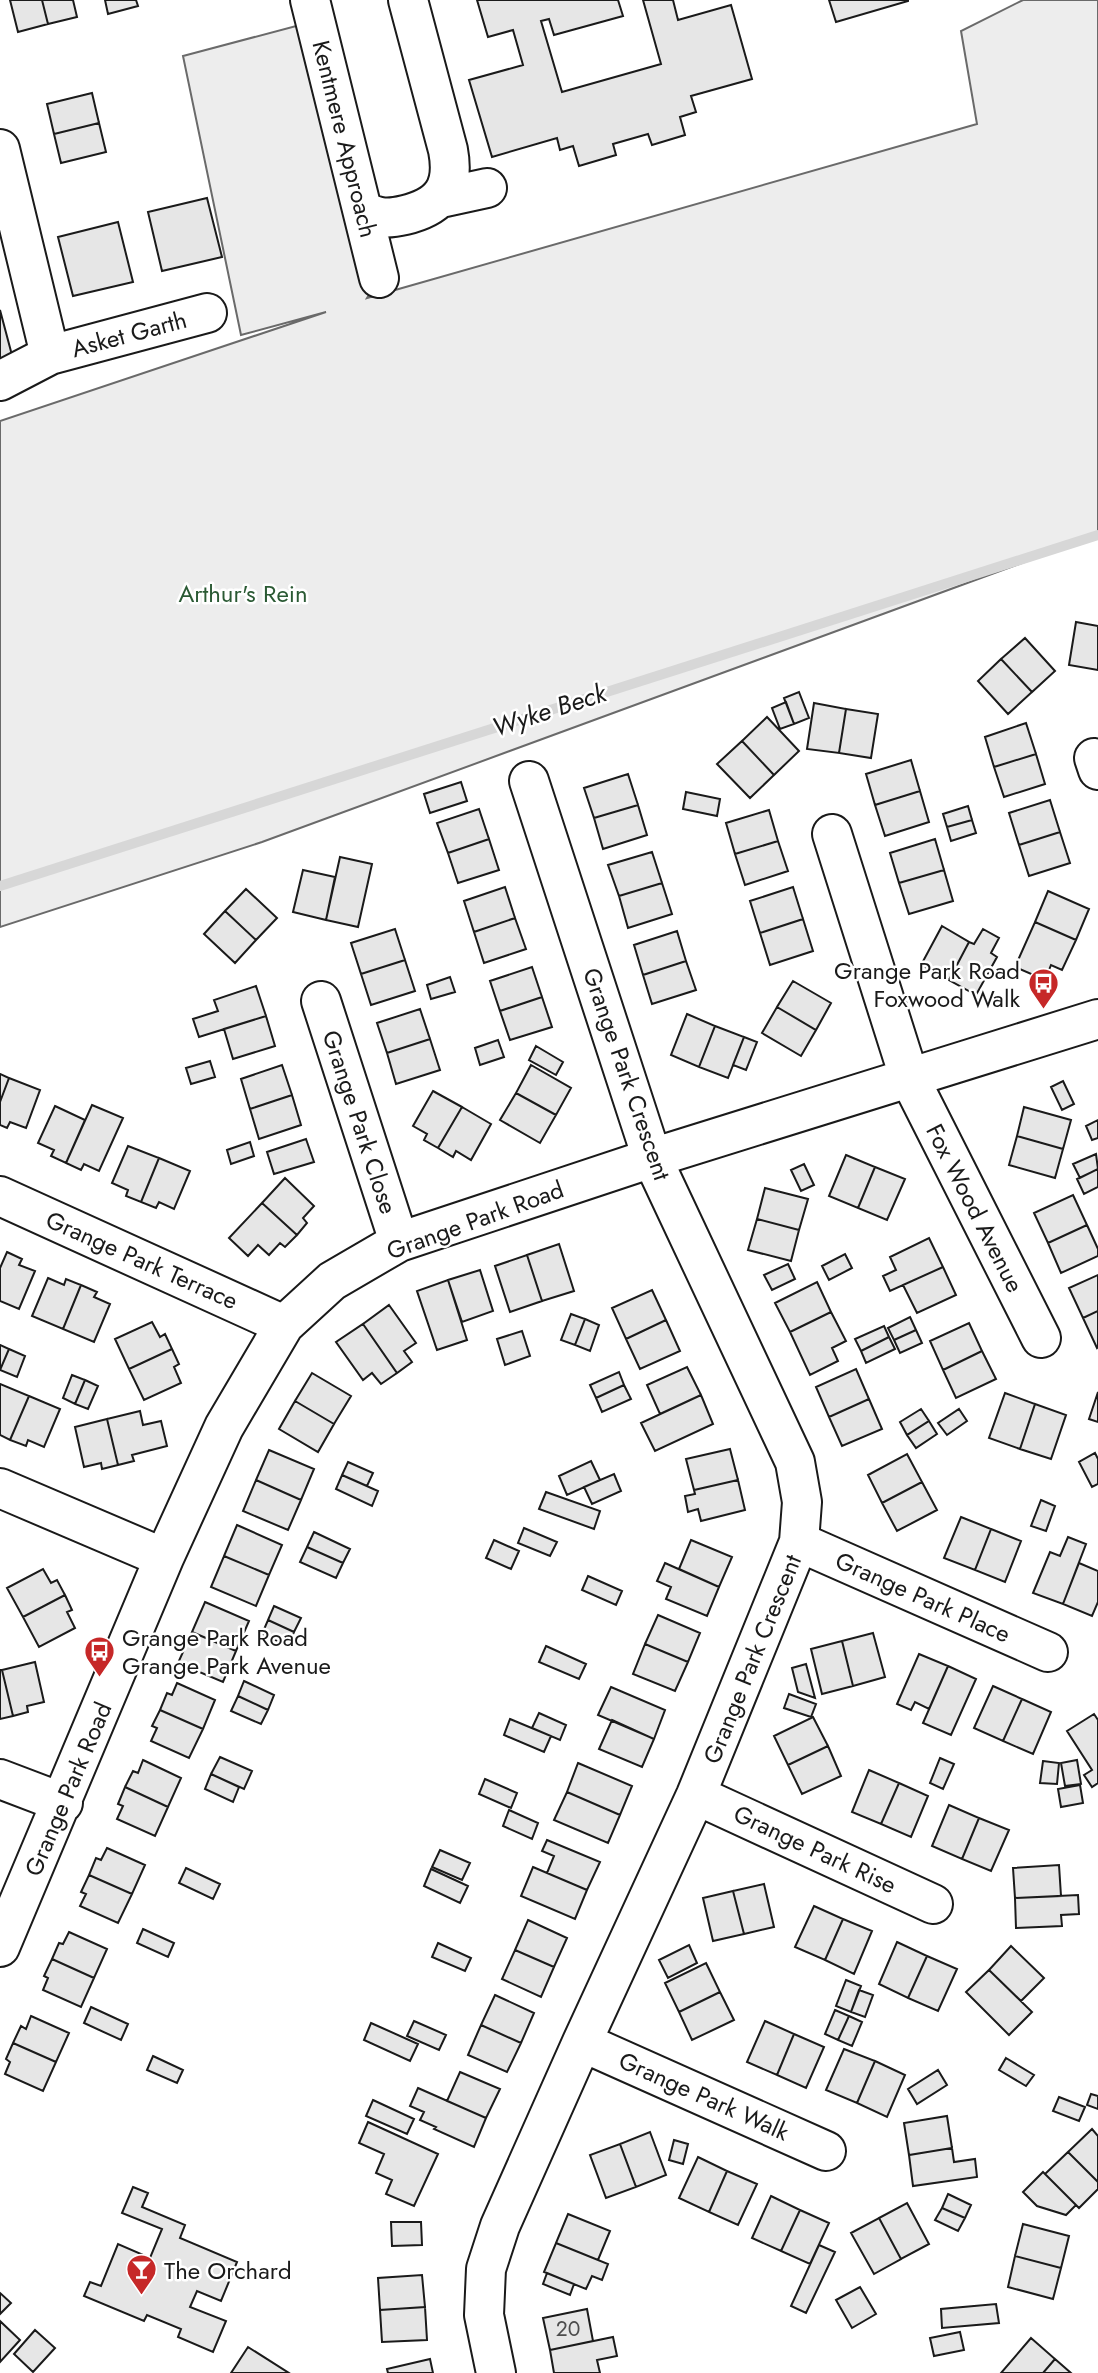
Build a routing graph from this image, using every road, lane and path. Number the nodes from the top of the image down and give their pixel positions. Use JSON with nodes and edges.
{"nodes":[{"id":1,"x":310,"y":0,"type":"edge"},
{"id":2,"x":408,"y":0,"type":"edge"},
{"id":3,"x":0,"y":149,"type":"edge"},
{"id":4,"x":486,"y":188,"type":"dead end"},
{"id":5,"x":441,"y":198,"type":"junction"},
{"id":6,"x":363,"y":210,"type":"junction"},
{"id":7,"x":379,"y":278,"type":"dead end"},
{"id":8,"x":207,"y":313,"type":"dead end"},
{"id":9,"x":50,"y":355,"type":"junction"},
{"id":10,"x":0,"y":381,"type":"edge"},
{"id":11,"x":529,"y":781,"type":"dead end"},
{"id":12,"x":832,"y":834,"type":"dead end"},
{"id":13,"x":321,"y":1001,"type":"dead end"},
{"id":14,"x":1098,"y":1018,"type":"edge"},
{"id":15,"x":909,"y":1077,"type":"junction"},
{"id":16,"x":652,"y":1158,"type":"junction"},
{"id":17,"x":0,"y":1196,"type":"edge"},
{"id":18,"x":399,"y":1242,"type":"junction"},
{"id":19,"x":284,"y":1325,"type":"junction"},
{"id":20,"x":1041,"y":1338,"type":"dead end"},
{"id":21,"x":0,"y":1488,"type":"edge"},
{"id":22,"x":799,"y":1542,"type":"junction"},
{"id":23,"x":164,"y":1558,"type":"junction"},
{"id":24,"x":1048,"y":1652,"type":"dead end"},
{"id":25,"x":0,"y":1779,"type":"edge"},
{"id":26,"x":696,"y":1795,"type":"junction"},
{"id":27,"x":62,"y":1803,"type":"junction"},
{"id":28,"x":933,"y":1903,"type":"dead end"},
{"id":29,"x":0,"y":1947,"type":"edge"},
{"id":30,"x":582,"y":2042,"type":"junction"},
{"id":31,"x":826,"y":2151,"type":"dead end"},
{"id":32,"x":496,"y":2373,"type":"edge"}],
"edges":[{"from":1,"to":6,"type":"street","name":"Kentmere Approach"},
{"from":2,"to":5,"type":"street"},
{"from":3,"to":9,"type":"street","name":"Asket Garth"},
{"from":4,"to":5,"type":"street"},
{"from":5,"to":6,"type":"street"},
{"from":6,"to":7,"type":"street","name":"Kentmere Approach"},
{"from":8,"to":9,"type":"street","name":"Asket Garth"},
{"from":9,"to":10,"type":"street","name":"Asket Garth"},
{"from":11,"to":16,"type":"street","name":"Grange Park Crescent"},
{"from":12,"to":15,"type":"street","name":"Fox Wood Avenue"},
{"from":13,"to":18,"type":"street","name":"Grange Park Close"},
{"from":14,"to":15,"type":"street","name":"Grange Park Road"},
{"from":15,"to":16,"type":"street","name":"Grange Park Road"},
{"from":15,"to":20,"type":"street","name":"Fox Wood Avenue"},
{"from":16,"to":18,"type":"street","name":"Grange Park Road"},
{"from":16,"to":22,"type":"street","name":"Grange Park Crescent"},
{"from":17,"to":19,"type":"street","name":"Grange Park Terrace"},
{"from":18,"to":19,"type":"street","name":"Grange Park Road"},
{"from":19,"to":23,"type":"street","name":"Grange Park Road"},
{"from":21,"to":23,"type":"street"},
{"from":22,"to":24,"type":"street","name":"Grange Park Place"},
{"from":22,"to":26,"type":"street","name":"Grange Park Crescent"},
{"from":23,"to":27,"type":"street","name":"Grange Park Road"},
{"from":25,"to":27,"type":"street"},
{"from":26,"to":28,"type":"street","name":"Grange Park Rise"},
{"from":26,"to":30,"type":"street","name":"Grange Park Crescent"},
{"from":27,"to":29,"type":"street","name":"Grange Park Road"},
{"from":30,"to":31,"type":"street","name":"Grange Park Walk"},
{"from":30,"to":32,"type":"street","name":"Grange Park Crescent"}]}
